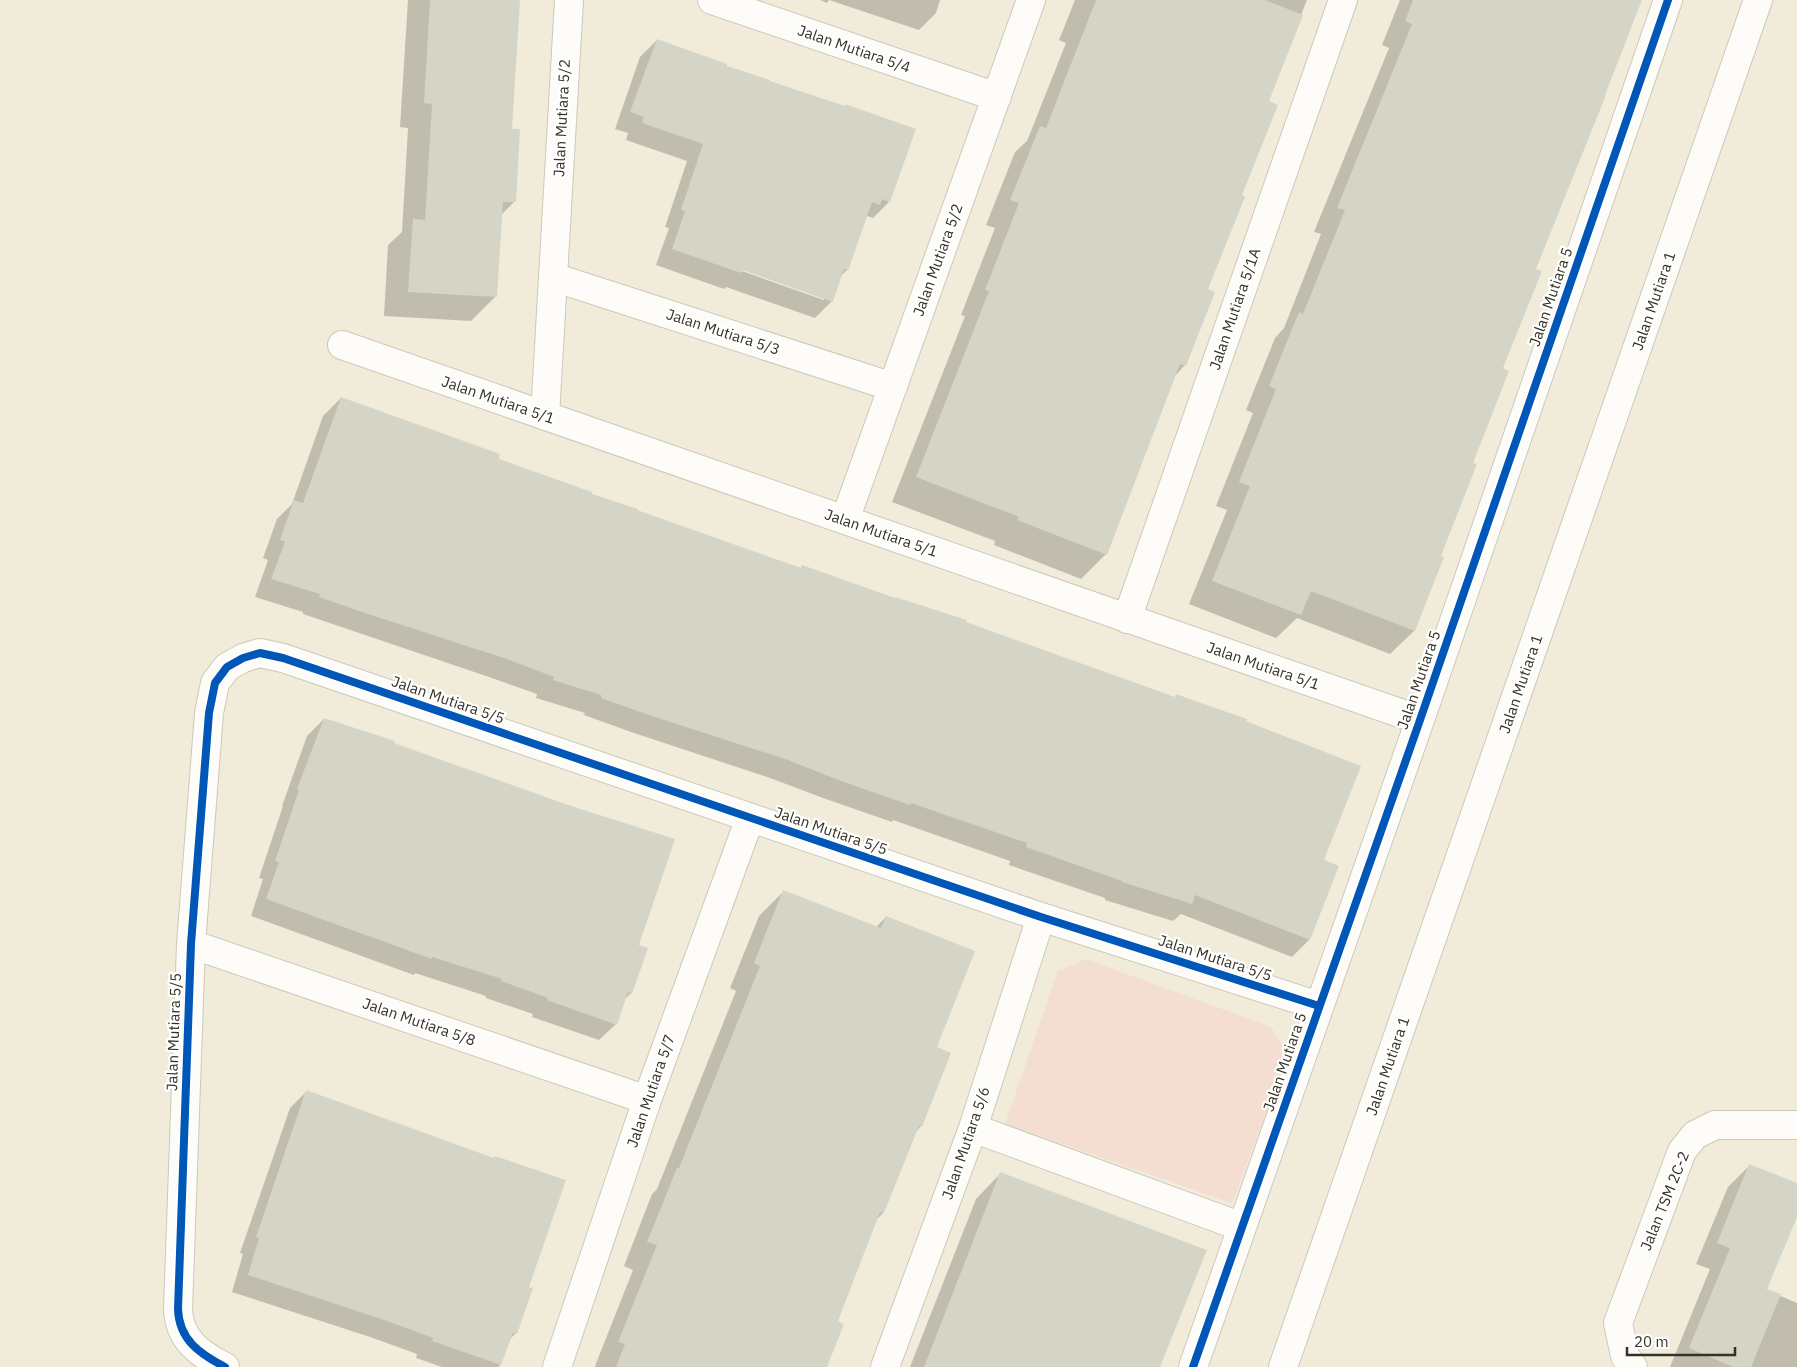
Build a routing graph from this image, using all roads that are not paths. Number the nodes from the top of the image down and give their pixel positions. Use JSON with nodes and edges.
{"nodes":[{"id":1,"x":569,"y":0,"type":"edge"},
{"id":2,"x":712,"y":0,"type":"edge"},
{"id":3,"x":1031,"y":0,"type":"edge"},
{"id":4,"x":1343,"y":0,"type":"edge"},
{"id":5,"x":1668,"y":0,"type":"edge"},
{"id":6,"x":1758,"y":0,"type":"edge"},
{"id":7,"x":997,"y":98,"type":"junction"},
{"id":8,"x":553,"y":277,"type":"junction"},
{"id":9,"x":342,"y":345,"type":"dead end"},
{"id":10,"x":893,"y":387,"type":"junction"},
{"id":11,"x":545,"y":416,"type":"junction"},
{"id":12,"x":845,"y":520,"type":"junction"},
{"id":13,"x":1127,"y":618,"type":"junction"},
{"id":14,"x":1420,"y":720,"type":"junction"},
{"id":15,"x":750,"y":818,"type":"junction"},
{"id":16,"x":1041,"y":917,"type":"junction"},
{"id":17,"x":191,"y":944,"type":"junction"},
{"id":18,"x":1319,"y":1006,"type":"junction"},
{"id":19,"x":647,"y":1100,"type":"junction"},
{"id":20,"x":1797,"y":1125,"type":"edge"},
{"id":21,"x":973,"y":1128,"type":"junction"},
{"id":22,"x":1242,"y":1228,"type":"junction"},
{"id":23,"x":225,"y":1367,"type":"edge"},
{"id":24,"x":557,"y":1367,"type":"edge"},
{"id":25,"x":885,"y":1367,"type":"edge"},
{"id":26,"x":1193,"y":1367,"type":"edge"},
{"id":27,"x":1284,"y":1367,"type":"edge"},
{"id":28,"x":1633,"y":1367,"type":"edge"}],
"edges":[{"from":1,"to":8,"type":"street","name":"Jalan Mutiara 5/2"},
{"from":2,"to":7,"type":"street","name":"Jalan Mutiara 5/4"},
{"from":3,"to":7,"type":"street","name":"Jalan Mutiara 5/2"},
{"from":4,"to":13,"type":"street","name":"Jalan Mutiara 5/1A"},
{"from":5,"to":14,"type":"street","name":"Jalan Mutiara 5"},
{"from":6,"to":27,"type":"street","name":"Jalan Mutiara 1"},
{"from":7,"to":10,"type":"street","name":"Jalan Mutiara 5/2"},
{"from":8,"to":10,"type":"street","name":"Jalan Mutiara 5/3"},
{"from":8,"to":11,"type":"street","name":"Jalan Mutiara 5/2"},
{"from":9,"to":11,"type":"street","name":"Jalan Mutiara 5/1"},
{"from":10,"to":12,"type":"street","name":"Jalan Mutiara 5/2"},
{"from":11,"to":12,"type":"street","name":"Jalan Mutiara 5/1"},
{"from":12,"to":13,"type":"street","name":"Jalan Mutiara 5/1"},
{"from":13,"to":14,"type":"street","name":"Jalan Mutiara 5/1"},
{"from":14,"to":18,"type":"street","name":"Jalan Mutiara 5"},
{"from":15,"to":16,"type":"street","name":"Jalan Mutiara 5/5"},
{"from":15,"to":17,"type":"street","name":"Jalan Mutiara 5/5"},
{"from":15,"to":19,"type":"street","name":"Jalan Mutiara 5/7"},
{"from":16,"to":18,"type":"street","name":"Jalan Mutiara 5/5"},
{"from":16,"to":21,"type":"street","name":"Jalan Mutiara 5/6"},
{"from":17,"to":19,"type":"street","name":"Jalan Mutiara 5/8"},
{"from":17,"to":23,"type":"street","name":"Jalan Mutiara 5/5"},
{"from":18,"to":22,"type":"street","name":"Jalan Mutiara 5"},
{"from":19,"to":24,"type":"street","name":"Jalan Mutiara 5/7"},
{"from":20,"to":28,"type":"street","name":"Jalan TSM 2C-2"},
{"from":21,"to":22,"type":"street"},
{"from":21,"to":25,"type":"street","name":"Jalan Mutiara 5/6"},
{"from":22,"to":26,"type":"street","name":"Jalan Mutiara 5"}]}
